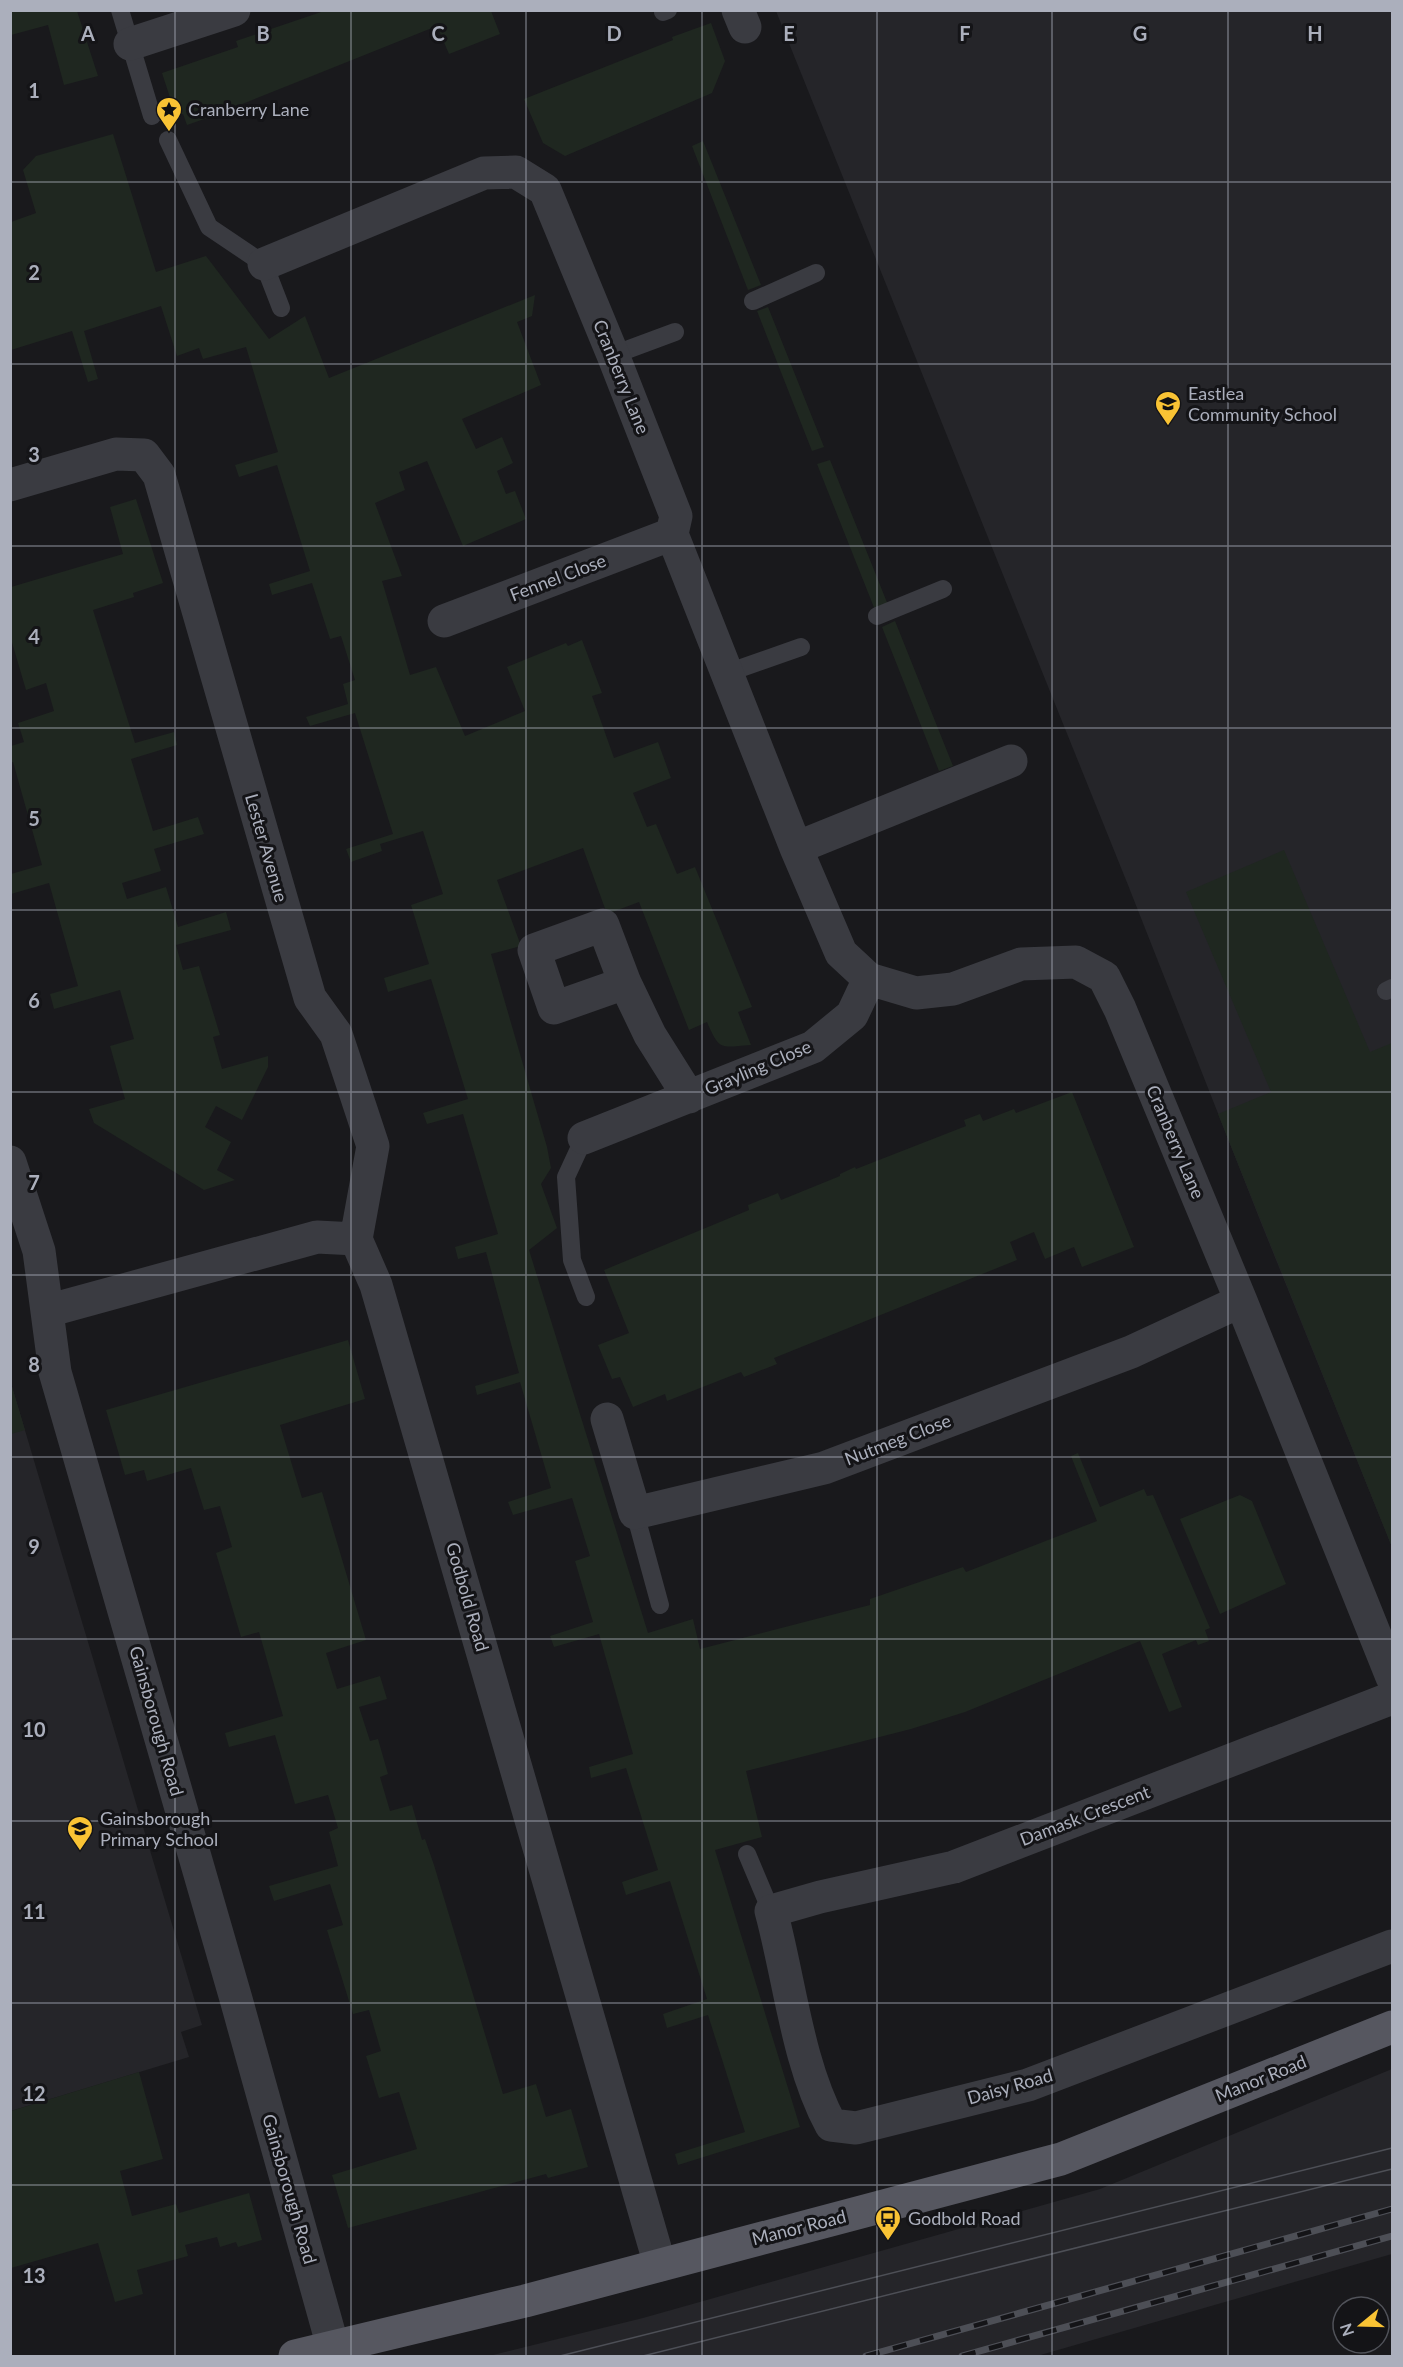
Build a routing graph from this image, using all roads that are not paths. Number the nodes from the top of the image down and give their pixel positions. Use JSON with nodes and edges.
{"nodes":[{"id":1,"x":120,"y":10,"type":"edge"},
{"id":2,"x":234,"y":10,"type":"edge"},
{"id":3,"x":130,"y":44,"type":"junction"},
{"id":4,"x":152,"y":116,"type":"dead end"},
{"id":5,"x":168,"y":140,"type":"dead end"},
{"id":6,"x":264,"y":264,"type":"junction"},
{"id":7,"x":816,"y":273,"type":"dead end"},
{"id":8,"x":753,"y":301,"type":"dead end"},
{"id":9,"x":281,"y":308,"type":"dead end"},
{"id":10,"x":675,"y":332,"type":"dead end"},
{"id":11,"x":614,"y":355,"type":"junction"},
{"id":12,"x":10,"y":484,"type":"edge"},
{"id":13,"x":672,"y":534,"type":"junction"},
{"id":14,"x":943,"y":589,"type":"dead end"},
{"id":15,"x":877,"y":616,"type":"dead end"},
{"id":16,"x":444,"y":621,"type":"dead end"},
{"id":17,"x":801,"y":646,"type":"dead end"},
{"id":18,"x":727,"y":673,"type":"junction"},
{"id":19,"x":1011,"y":761,"type":"dead end"},
{"id":20,"x":796,"y":848,"type":"junction"},
{"id":21,"x":870,"y":980,"type":"junction"},
{"id":22,"x":626,"y":983,"type":"dead end"},
{"id":23,"x":688,"y":1097,"type":"junction"},
{"id":24,"x":584,"y":1138,"type":"joint"},
{"id":25,"x":10,"y":1162,"type":"edge"},
{"id":26,"x":356,"y":1239,"type":"junction"},
{"id":27,"x":586,"y":1297,"type":"dead end"},
{"id":28,"x":1241,"y":1301,"type":"junction"},
{"id":29,"x":47,"y":1311,"type":"junction"},
{"id":30,"x":608,"y":1419,"type":"dead end"},
{"id":31,"x":635,"y":1513,"type":"junction"},
{"id":32,"x":660,"y":1605,"type":"dead end"},
{"id":33,"x":1392,"y":1677,"type":"edge"},
{"id":34,"x":1392,"y":1698,"type":"edge"},
{"id":35,"x":747,"y":1854,"type":"dead end"},
{"id":36,"x":771,"y":1911,"type":"junction"},
{"id":37,"x":1392,"y":1946,"type":"edge"},
{"id":38,"x":1392,"y":2027,"type":"edge"},
{"id":39,"x":660,"y":2265,"type":"junction"},
{"id":40,"x":333,"y":2347,"type":"junction"},
{"id":41,"x":295,"y":2356,"type":"edge"}],
"edges":[{"from":1,"to":3,"type":"lane"},
{"from":2,"to":3,"type":"street"},
{"from":3,"to":4,"type":"lane"},
{"from":5,"to":6,"type":"lane"},
{"from":6,"to":9,"type":"lane"},
{"from":6,"to":11,"type":"street","name":"Cranberry Lane"},
{"from":7,"to":8,"type":"lane"},
{"from":10,"to":11,"type":"lane"},
{"from":11,"to":13,"type":"street","name":"Cranberry Lane"},
{"from":12,"to":26,"type":"street","name":"Lester Avenue"},
{"from":13,"to":16,"type":"street","name":"Fennel Close"},
{"from":13,"to":18,"type":"street","name":"Cranberry Lane"},
{"from":14,"to":15,"type":"lane"},
{"from":17,"to":18,"type":"lane"},
{"from":18,"to":20,"type":"street","name":"Cranberry Lane"},
{"from":19,"to":20,"type":"street"},
{"from":20,"to":21,"type":"street","name":"Cranberry Lane"},
{"from":21,"to":23,"type":"street","name":"Grayling Close"},
{"from":21,"to":28,"type":"street","name":"Cranberry Lane"},
{"from":22,"to":23,"type":"street","name":"Grayling Close"},
{"from":23,"to":24,"type":"street","name":"Grayling Close"},
{"from":24,"to":27,"type":"lane","name":"Grayling Close"},
{"from":25,"to":29,"type":"street","name":"Gainsborough Road"},
{"from":26,"to":29,"type":"street"},
{"from":26,"to":39,"type":"street","name":"Godbold Road"},
{"from":28,"to":31,"type":"street","name":"Nutmeg Close"},
{"from":28,"to":33,"type":"street","name":"Cranberry Lane"},
{"from":29,"to":40,"type":"street","name":"Gainsborough Road"},
{"from":30,"to":31,"type":"street"},
{"from":31,"to":32,"type":"lane"},
{"from":34,"to":36,"type":"street","name":"Damask Crescent"},
{"from":35,"to":36,"type":"lane"},
{"from":36,"to":37,"type":"street","name":"Daisy Road"},
{"from":38,"to":39,"type":"main road","name":"Manor Road"},
{"from":39,"to":40,"type":"main road","name":"Manor Road"},
{"from":40,"to":41,"type":"main road","name":"Manor Road"}]}
